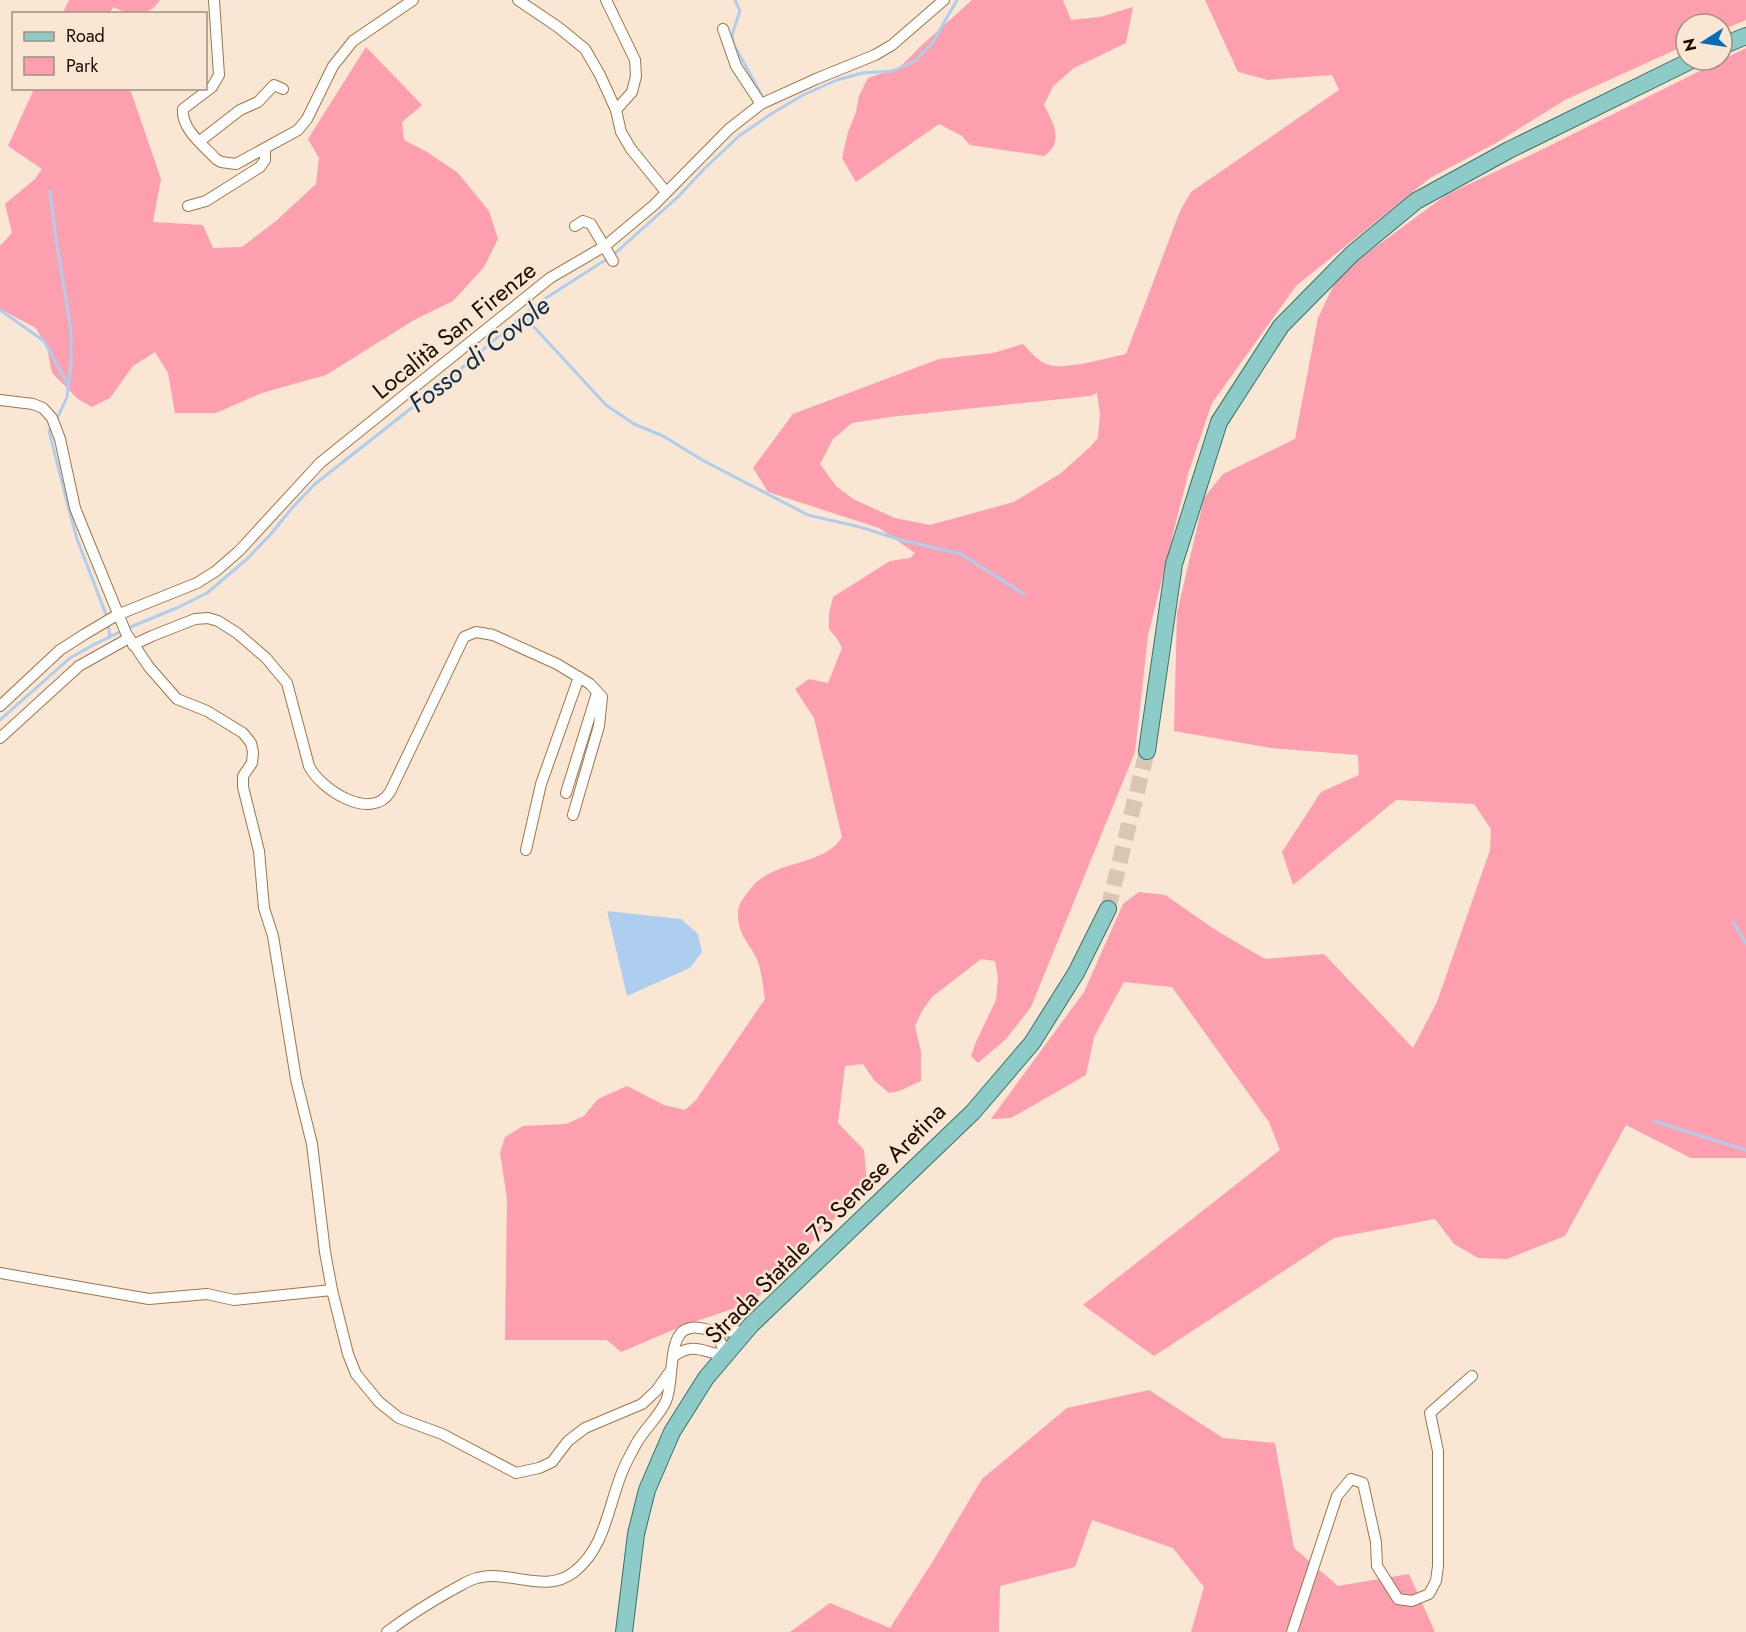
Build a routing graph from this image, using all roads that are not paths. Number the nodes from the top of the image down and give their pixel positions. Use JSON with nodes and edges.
{"nodes":[{"id":1,"x":214,"y":0,"type":"edge"},
{"id":2,"x":413,"y":0,"type":"edge"},
{"id":3,"x":518,"y":0,"type":"edge"},
{"id":4,"x":606,"y":0,"type":"edge"},
{"id":5,"x":944,"y":0,"type":"edge"},
{"id":6,"x":723,"y":29,"type":"dead end"},
{"id":7,"x":1674,"y":69,"type":"edge"},
{"id":8,"x":283,"y":88,"type":"dead end"},
{"id":9,"x":761,"y":104,"type":"junction"},
{"id":10,"x":616,"y":110,"type":"junction"},
{"id":11,"x":200,"y":141,"type":"junction"},
{"id":12,"x":265,"y":149,"type":"junction"},
{"id":13,"x":666,"y":192,"type":"junction"},
{"id":14,"x":188,"y":206,"type":"dead end"},
{"id":15,"x":575,"y":226,"type":"dead end"},
{"id":16,"x":609,"y":253,"type":"junction"},
{"id":17,"x":0,"y":400,"type":"edge"},
{"id":18,"x":117,"y":618,"type":"junction"},
{"id":19,"x":129,"y":639,"type":"junction"},
{"id":20,"x":579,"y":677,"type":"junction"},
{"id":21,"x":598,"y":692,"type":"junction"},
{"id":22,"x":0,"y":706,"type":"edge"},
{"id":23,"x":0,"y":738,"type":"edge"},
{"id":24,"x":1147,"y":751,"type":"tunnel mouth"},
{"id":25,"x":566,"y":793,"type":"dead end"},
{"id":26,"x":573,"y":815,"type":"dead end"},
{"id":27,"x":526,"y":850,"type":"dead end"},
{"id":28,"x":1108,"y":909,"type":"tunnel mouth"},
{"id":29,"x":0,"y":1273,"type":"edge"},
{"id":30,"x":332,"y":1290,"type":"junction"},
{"id":31,"x":714,"y":1331,"type":"junction"},
{"id":32,"x":746,"y":1331,"type":"junction"},
{"id":33,"x":702,"y":1350,"type":"junction"},
{"id":34,"x":724,"y":1355,"type":"junction"},
{"id":35,"x":674,"y":1356,"type":"junction"},
{"id":36,"x":671,"y":1370,"type":"junction"},
{"id":37,"x":1472,"y":1376,"type":"dead end"},
{"id":38,"x":706,"y":1378,"type":"junction"},
{"id":39,"x":387,"y":1632,"type":"edge"},
{"id":40,"x":624,"y":1632,"type":"edge"},
{"id":41,"x":1292,"y":1632,"type":"edge"}],
"edges":[{"from":1,"to":11,"type":"street"},
{"from":2,"to":12,"type":"street"},
{"from":3,"to":10,"type":"street"},
{"from":4,"to":10,"type":"street"},
{"from":5,"to":9,"type":"street","name":"Località San Firenze"},
{"from":6,"to":9,"type":"street"},
{"from":7,"to":24,"type":"main road"},
{"from":8,"to":11,"type":"street"},
{"from":9,"to":13,"type":"street","name":"Località San Firenze"},
{"from":10,"to":13,"type":"street"},
{"from":11,"to":12,"type":"street"},
{"from":12,"to":14,"type":"street"},
{"from":13,"to":16,"type":"street","name":"Località San Firenze"},
{"from":15,"to":16,"type":"street"},
{"from":16,"to":18,"type":"street","name":"Località San Firenze"},
{"from":17,"to":18,"type":"street"},
{"from":18,"to":19,"type":"street"},
{"from":18,"to":22,"type":"street","name":"Località San Firenze"},
{"from":19,"to":20,"type":"street"},
{"from":19,"to":23,"type":"street"},
{"from":19,"to":30,"type":"street"},
{"from":20,"to":21,"type":"street"},
{"from":20,"to":27,"type":"street"},
{"from":21,"to":25,"type":"street"},
{"from":21,"to":26,"type":"street"},
{"from":28,"to":32,"type":"main road","name":"Strada Statale 73 Senese Aretina"},
{"from":29,"to":30,"type":"street"},
{"from":30,"to":36,"type":"street"},
{"from":31,"to":32,"type":"street"},
{"from":31,"to":34,"type":"street"},
{"from":31,"to":35,"type":"street"},
{"from":32,"to":34,"type":"main road","name":"Strada Statale 73 Senese Aretina"},
{"from":33,"to":34,"type":"street"},
{"from":33,"to":35,"type":"street"},
{"from":33,"to":38,"type":"street"},
{"from":34,"to":38,"type":"main road","name":"Strada Statale 73 Senese Aretina"},
{"from":35,"to":36,"type":"street"},
{"from":36,"to":39,"type":"street"},
{"from":37,"to":41,"type":"street"},
{"from":38,"to":40,"type":"main road","name":"Strada Statale 73 Senese Aretina"}]}
